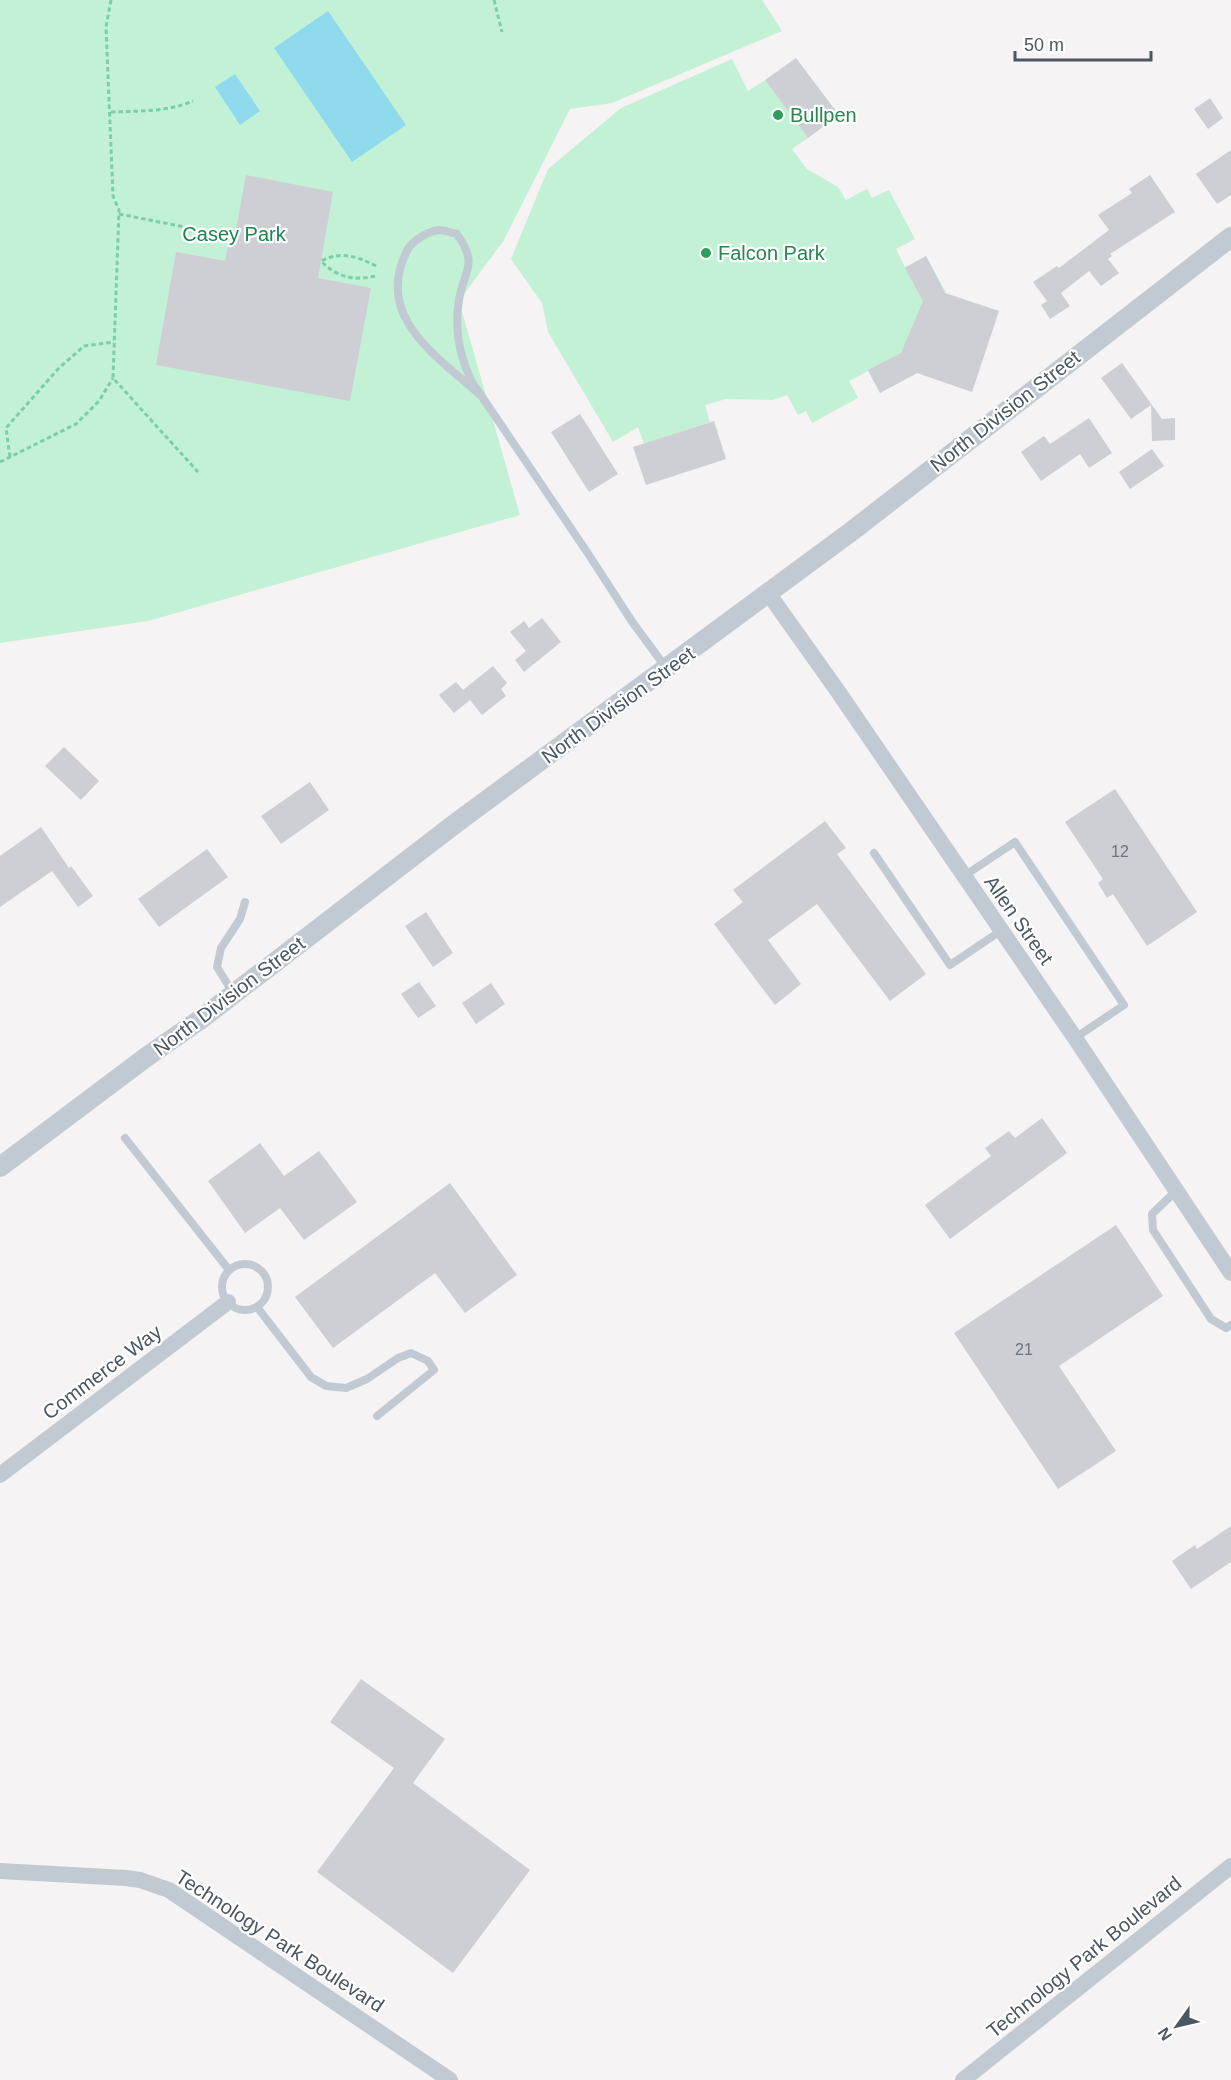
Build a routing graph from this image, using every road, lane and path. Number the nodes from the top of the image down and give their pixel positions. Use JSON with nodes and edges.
{"nodes":[{"id":1,"x":111,"y":0,"type":"edge"},
{"id":2,"x":494,"y":0,"type":"edge"},
{"id":3,"x":502,"y":32,"type":"dead end"},
{"id":4,"x":194,"y":101,"type":"dead end"},
{"id":5,"x":111,"y":112,"type":"junction"},
{"id":6,"x":119,"y":214,"type":"junction"},
{"id":7,"x":235,"y":237,"type":"dead end"},
{"id":8,"x":1231,"y":237,"type":"edge"},
{"id":9,"x":376,"y":266,"type":"dead end"},
{"id":10,"x":375,"y":276,"type":"dead end"},
{"id":11,"x":114,"y":342,"type":"junction"},
{"id":12,"x":113,"y":378,"type":"junction"},
{"id":13,"x":480,"y":395,"type":"junction"},
{"id":14,"x":10,"y":457,"type":"junction"},
{"id":15,"x":0,"y":462,"type":"edge"},
{"id":16,"x":198,"y":472,"type":"dead end"},
{"id":17,"x":768,"y":593,"type":"junction"},
{"id":18,"x":667,"y":669,"type":"junction"},
{"id":19,"x":874,"y":853,"type":"dead end"},
{"id":20,"x":964,"y":876,"type":"junction"},
{"id":21,"x":245,"y":902,"type":"dead end"},
{"id":22,"x":1002,"y":930,"type":"junction"},
{"id":23,"x":234,"y":994,"type":"junction"},
{"id":24,"x":1075,"y":1038,"type":"junction"},
{"id":25,"x":125,"y":1137,"type":"dead end"},
{"id":26,"x":0,"y":1167,"type":"edge"},
{"id":27,"x":1177,"y":1191,"type":"junction"},
{"id":28,"x":229,"y":1270,"type":"junction"},
{"id":29,"x":1231,"y":1273,"type":"edge"},
{"id":30,"x":228,"y":1302,"type":"junction"},
{"id":31,"x":257,"y":1306,"type":"junction"},
{"id":32,"x":1231,"y":1325,"type":"edge"},
{"id":33,"x":377,"y":1416,"type":"dead end"},
{"id":34,"x":0,"y":1474,"type":"edge"},
{"id":35,"x":1231,"y":1866,"type":"edge"},
{"id":36,"x":0,"y":1871,"type":"edge"},
{"id":37,"x":450,"y":2080,"type":"edge"},
{"id":38,"x":963,"y":2080,"type":"edge"}],
"edges":[{"from":1,"to":5,"type":"path"},
{"from":2,"to":3,"type":"path"},
{"from":4,"to":5,"type":"path"},
{"from":5,"to":6,"type":"path"},
{"from":6,"to":7,"type":"path"},
{"from":6,"to":11,"type":"path"},
{"from":8,"to":17,"type":"street","name":"North Division Street"},
{"from":9,"to":10,"type":"path"},
{"from":11,"to":12,"type":"path"},
{"from":11,"to":14,"type":"path"},
{"from":12,"to":14,"type":"path"},
{"from":12,"to":16,"type":"path"},
{"from":13,"to":13,"type":"lane"},
{"from":13,"to":18,"type":"lane"},
{"from":14,"to":15,"type":"path"},
{"from":17,"to":18,"type":"street","name":"North Division Street"},
{"from":17,"to":20,"type":"street","name":"Allen Street"},
{"from":18,"to":23,"type":"street","name":"North Division Street"},
{"from":19,"to":22,"type":"lane"},
{"from":20,"to":22,"type":"street","name":"Allen Street"},
{"from":20,"to":24,"type":"lane"},
{"from":21,"to":23,"type":"lane"},
{"from":22,"to":24,"type":"street","name":"Allen Street"},
{"from":23,"to":26,"type":"street","name":"North Division Street"},
{"from":24,"to":27,"type":"street","name":"Allen Street"},
{"from":25,"to":28,"type":"lane"},
{"from":27,"to":29,"type":"street","name":"Allen Street"},
{"from":27,"to":32,"type":"lane"},
{"from":28,"to":30,"type":"lane"},
{"from":28,"to":31,"type":"lane"},
{"from":30,"to":31,"type":"lane"},
{"from":30,"to":34,"type":"street","name":"Commerce Way"},
{"from":31,"to":33,"type":"lane"},
{"from":35,"to":38,"type":"street","name":"Technology Park Boulevard"},
{"from":36,"to":37,"type":"street","name":"Technology Park Boulevard"}]}
